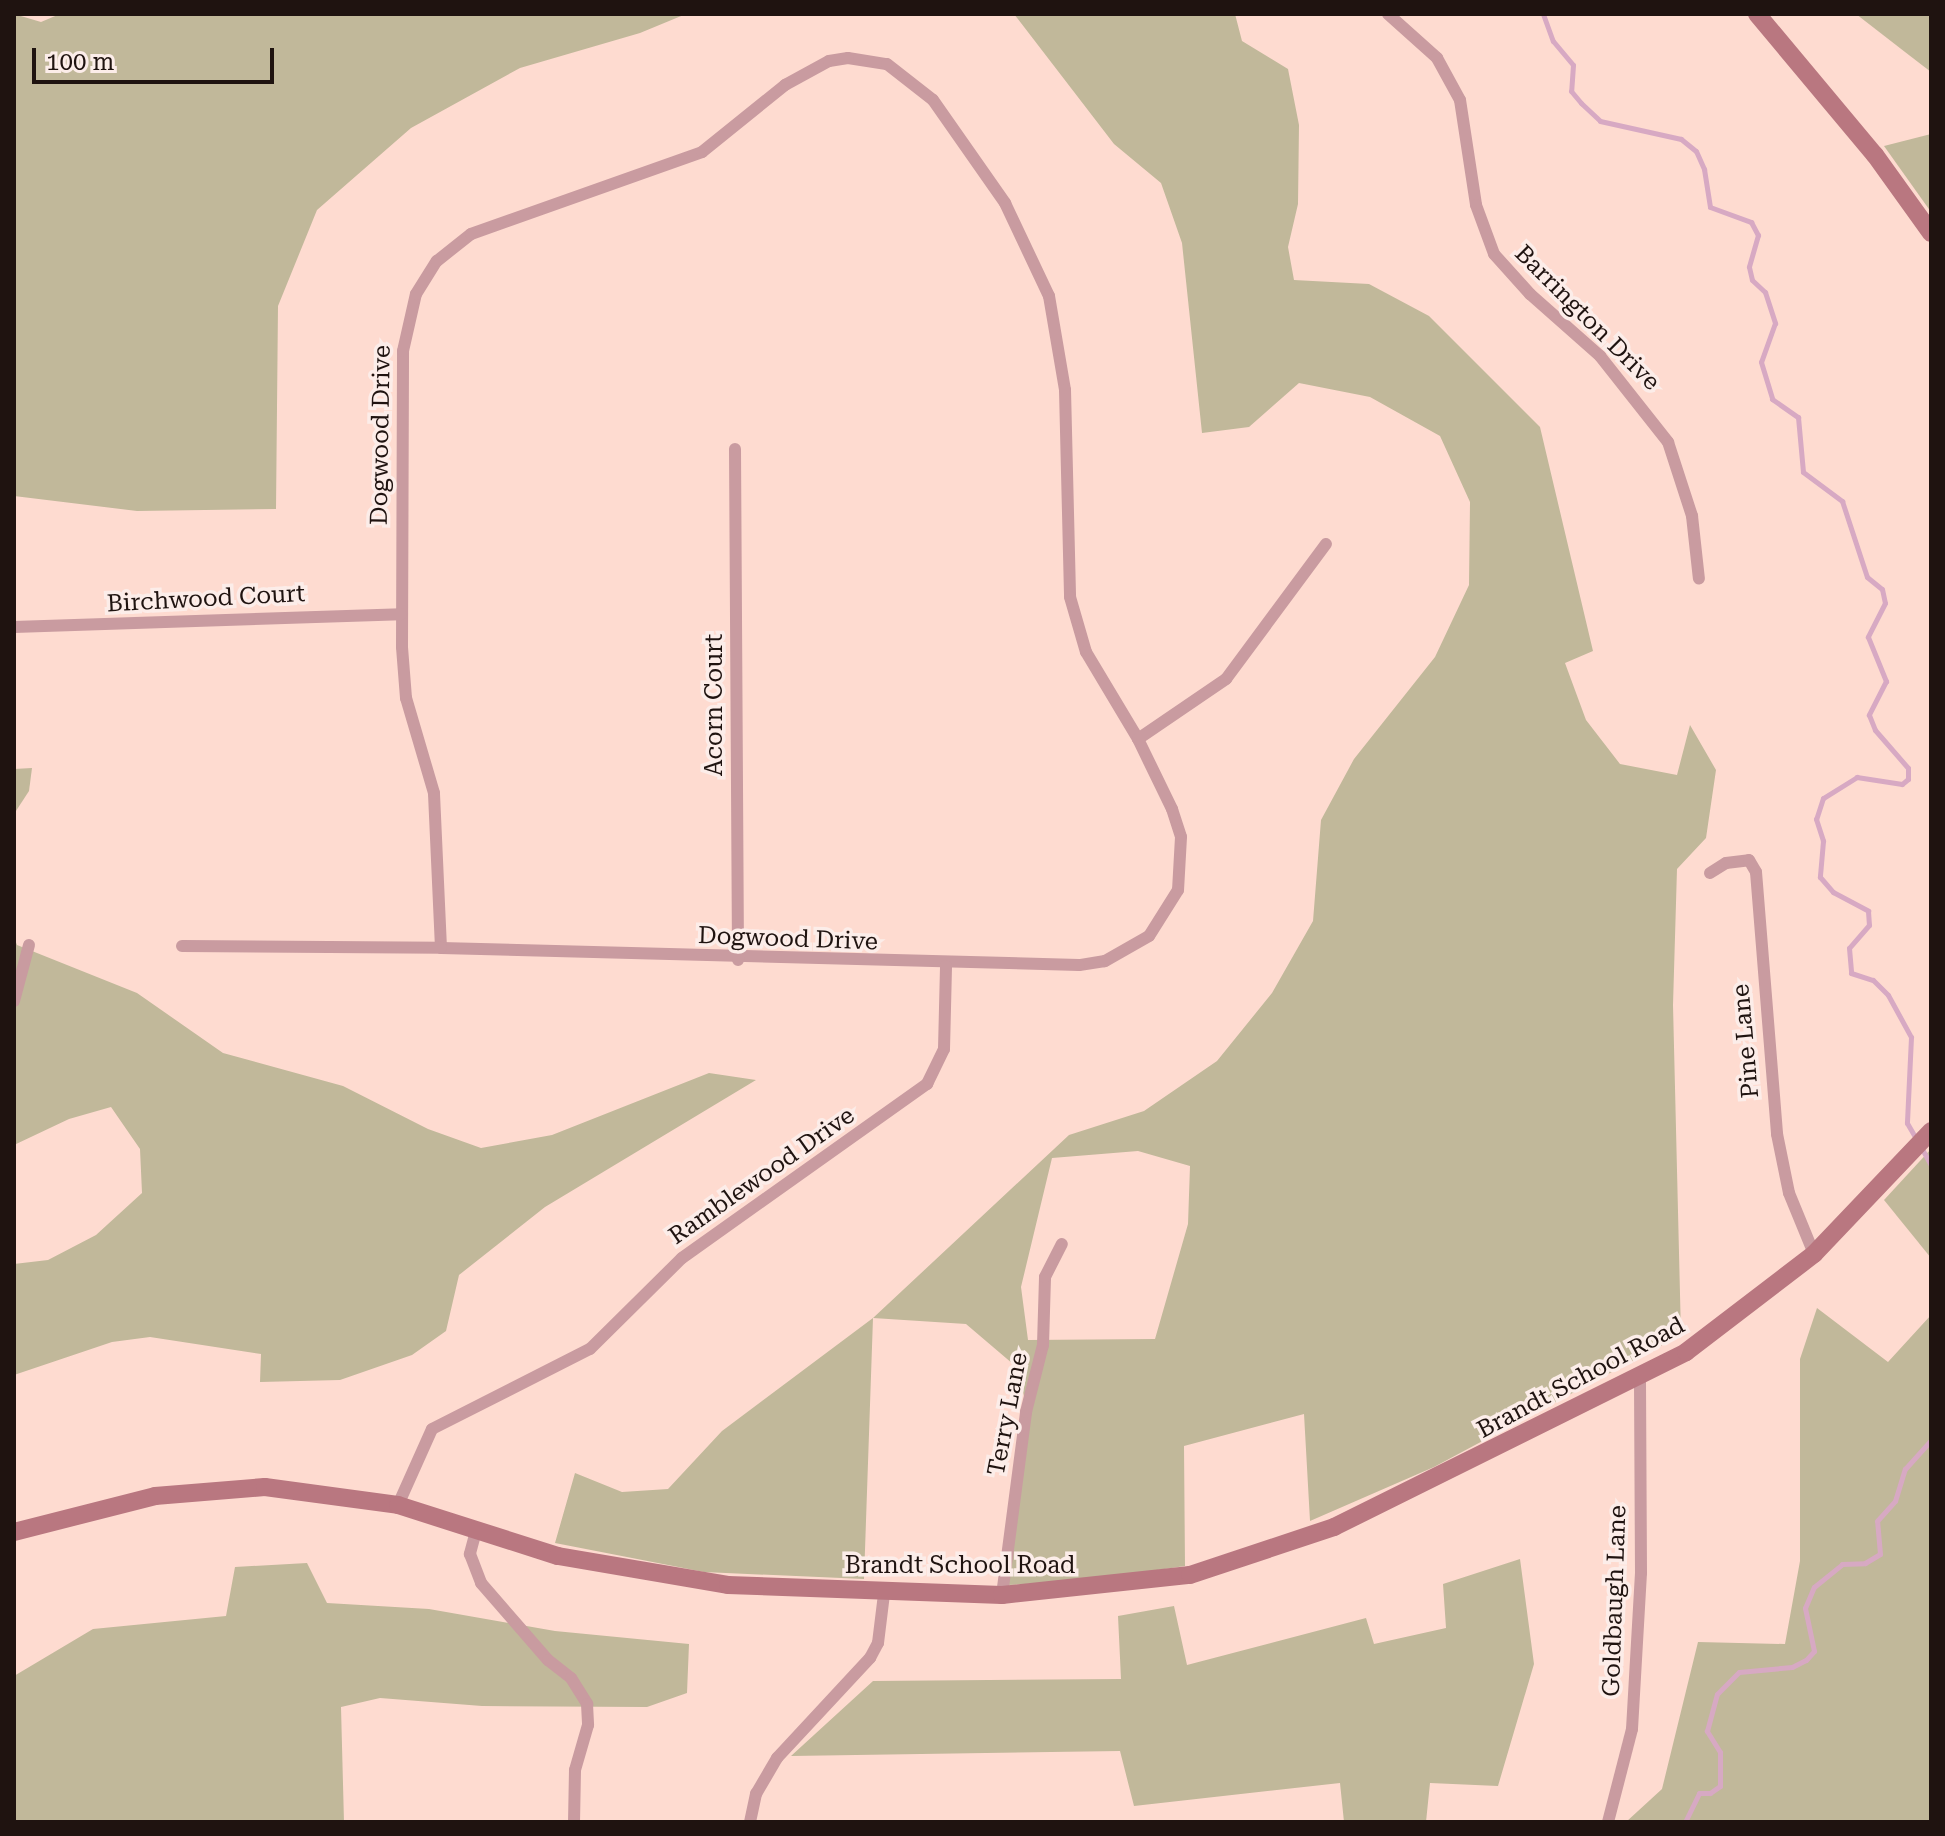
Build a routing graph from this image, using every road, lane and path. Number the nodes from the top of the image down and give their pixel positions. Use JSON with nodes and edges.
{"nodes":[{"id":1,"x":1388,"y":14,"type":"edge"},
{"id":2,"x":1757,"y":14,"type":"edge"},
{"id":3,"x":1931,"y":233,"type":"edge"},
{"id":4,"x":735,"y":449,"type":"dead end"},
{"id":5,"x":1326,"y":544,"type":"dead end"},
{"id":6,"x":1699,"y":579,"type":"dead end"},
{"id":7,"x":401,"y":614,"type":"junction"},
{"id":8,"x":14,"y":627,"type":"edge"},
{"id":9,"x":1138,"y":739,"type":"junction"},
{"id":10,"x":1710,"y":873,"type":"dead end"},
{"id":11,"x":29,"y":945,"type":"dead end"},
{"id":12,"x":182,"y":946,"type":"dead end"},
{"id":13,"x":441,"y":948,"type":"junction"},
{"id":14,"x":738,"y":960,"type":"junction"},
{"id":15,"x":946,"y":966,"type":"junction"},
{"id":16,"x":14,"y":1001,"type":"edge"},
{"id":17,"x":1931,"y":1131,"type":"edge"},
{"id":18,"x":1062,"y":1244,"type":"dead end"},
{"id":19,"x":1814,"y":1254,"type":"junction"},
{"id":20,"x":1640,"y":1378,"type":"junction"},
{"id":21,"x":398,"y":1505,"type":"junction"},
{"id":22,"x":476,"y":1531,"type":"junction"},
{"id":23,"x":14,"y":1532,"type":"edge"},
{"id":24,"x":884,"y":1594,"type":"junction"},
{"id":25,"x":1002,"y":1595,"type":"junction"},
{"id":26,"x":574,"y":1822,"type":"edge"},
{"id":27,"x":750,"y":1822,"type":"edge"},
{"id":28,"x":1608,"y":1822,"type":"edge"}],
"edges":[{"from":1,"to":6,"type":"street","name":"Barrington Drive"},
{"from":2,"to":3,"type":"street"},
{"from":4,"to":14,"type":"street","name":"Acorn Court"},
{"from":5,"to":9,"type":"street"},
{"from":7,"to":8,"type":"street","name":"Birchwood Court"},
{"from":7,"to":9,"type":"street","name":"Dogwood Drive"},
{"from":7,"to":13,"type":"street","name":"Dogwood Drive"},
{"from":9,"to":15,"type":"street","name":"Dogwood Drive"},
{"from":10,"to":19,"type":"street","name":"Pine Lane"},
{"from":11,"to":16,"type":"street"},
{"from":12,"to":13,"type":"street"},
{"from":13,"to":14,"type":"street","name":"Dogwood Drive"},
{"from":14,"to":15,"type":"street","name":"Dogwood Drive"},
{"from":15,"to":21,"type":"street","name":"Ramblewood Drive"},
{"from":17,"to":19,"type":"street","name":"Brandt School Road"},
{"from":18,"to":25,"type":"street","name":"Terry Lane"},
{"from":19,"to":20,"type":"street","name":"Brandt School Road"},
{"from":20,"to":25,"type":"street","name":"Brandt School Road"},
{"from":20,"to":28,"type":"street","name":"Goldbaugh Lane"},
{"from":21,"to":22,"type":"street","name":"Brandt School Road"},
{"from":21,"to":23,"type":"street","name":"Brandt School Road"},
{"from":22,"to":24,"type":"street","name":"Brandt School Road"},
{"from":22,"to":26,"type":"street"},
{"from":24,"to":25,"type":"street","name":"Brandt School Road"},
{"from":24,"to":27,"type":"street"}]}
